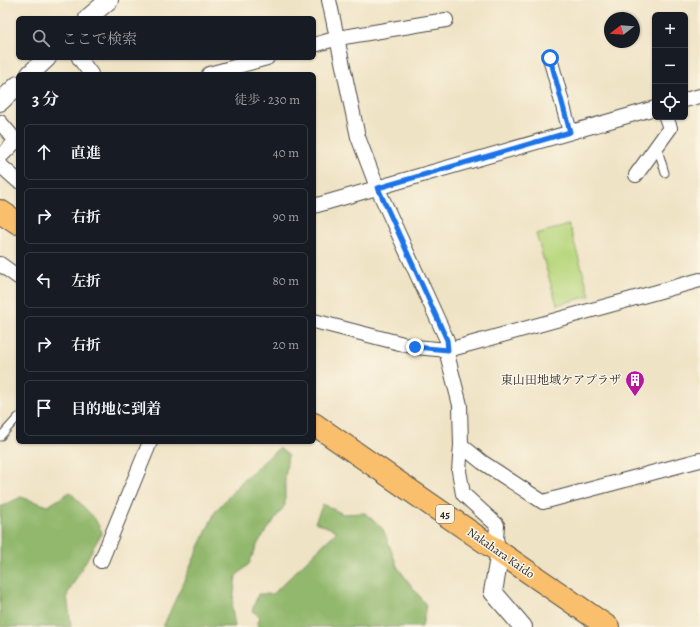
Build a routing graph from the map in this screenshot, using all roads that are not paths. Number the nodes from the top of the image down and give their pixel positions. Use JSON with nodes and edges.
{"nodes":[{"id":1,"x":109,"y":0,"type":"edge"},
{"id":2,"x":329,"y":0,"type":"edge"},
{"id":3,"x":90,"y":16,"type":"edge"},
{"id":4,"x":446,"y":20,"type":"dead end"},
{"id":5,"x":338,"y":38,"type":"junction"},
{"id":6,"x":316,"y":44,"type":"edge"},
{"id":7,"x":550,"y":58,"type":"dead end"},
{"id":8,"x":45,"y":60,"type":"edge"},
{"id":9,"x":80,"y":60,"type":"edge"},
{"id":10,"x":260,"y":60,"type":"edge"},
{"id":11,"x":32,"y":72,"type":"edge"},
{"id":12,"x":89,"y":72,"type":"edge"},
{"id":13,"x":216,"y":72,"type":"edge"},
{"id":14,"x":16,"y":87,"type":"edge"},
{"id":15,"x":700,"y":96,"type":"edge"},
{"id":16,"x":688,"y":99,"type":"edge"},
{"id":17,"x":0,"y":102,"type":"edge"},
{"id":18,"x":652,"y":109,"type":"edge"},
{"id":19,"x":667,"y":120,"type":"edge"},
{"id":20,"x":0,"y":122,"type":"edge"},
{"id":21,"x":570,"y":132,"type":"junction"},
{"id":22,"x":657,"y":146,"type":"junction"},
{"id":23,"x":0,"y":157,"type":"edge"},
{"id":24,"x":0,"y":165,"type":"edge"},
{"id":25,"x":665,"y":173,"type":"dead end"},
{"id":26,"x":636,"y":175,"type":"dead end"},
{"id":27,"x":16,"y":179,"type":"edge"},
{"id":28,"x":378,"y":188,"type":"junction"},
{"id":29,"x":316,"y":205,"type":"edge"},
{"id":30,"x":0,"y":211,"type":"edge"},
{"id":31,"x":16,"y":222,"type":"edge"},
{"id":32,"x":1,"y":266,"type":"edge"},
{"id":33,"x":16,"y":276,"type":"edge"},
{"id":34,"x":700,"y":280,"type":"edge"},
{"id":35,"x":316,"y":322,"type":"edge"},
{"id":36,"x":448,"y":350,"type":"junction"},
{"id":37,"x":16,"y":419,"type":"edge"},
{"id":38,"x":316,"y":425,"type":"edge"},
{"id":39,"x":0,"y":436,"type":"edge"},
{"id":40,"x":149,"y":444,"type":"edge"},
{"id":41,"x":461,"y":445,"type":"junction"},
{"id":42,"x":700,"y":460,"type":"edge"},
{"id":43,"x":500,"y":552,"type":"junction"},
{"id":44,"x":101,"y":561,"type":"dead end"},
{"id":45,"x":523,"y":627,"type":"edge"},
{"id":46,"x":608,"y":627,"type":"edge"}],
"edges":[{"from":1,"to":3,"type":"street"},
{"from":2,"to":5,"type":"street"},
{"from":4,"to":5,"type":"street"},
{"from":5,"to":6,"type":"street"},
{"from":5,"to":28,"type":"street"},
{"from":7,"to":21,"type":"street"},
{"from":8,"to":11,"type":"street"},
{"from":9,"to":12,"type":"street"},
{"from":10,"to":13,"type":"street"},
{"from":14,"to":17,"type":"street"},
{"from":15,"to":16,"type":"street"},
{"from":18,"to":21,"type":"street"},
{"from":19,"to":22,"type":"street"},
{"from":20,"to":23,"type":"street"},
{"from":21,"to":28,"type":"street"},
{"from":22,"to":25,"type":"lane"},
{"from":22,"to":26,"type":"street"},
{"from":24,"to":27,"type":"street"},
{"from":28,"to":29,"type":"street"},
{"from":28,"to":36,"type":"street"},
{"from":30,"to":31,"type":"main road"},
{"from":32,"to":33,"type":"street"},
{"from":34,"to":36,"type":"street"},
{"from":35,"to":36,"type":"street"},
{"from":36,"to":41,"type":"street"},
{"from":37,"to":39,"type":"lane"},
{"from":38,"to":43,"type":"main road","name":"Nakahara Kaido","number":"45"},
{"from":40,"to":44,"type":"street"},
{"from":41,"to":42,"type":"street"},
{"from":41,"to":43,"type":"street"},
{"from":43,"to":45,"type":"street"},
{"from":43,"to":46,"type":"main road","name":"Nakahara Kaido","number":"45"}]}
